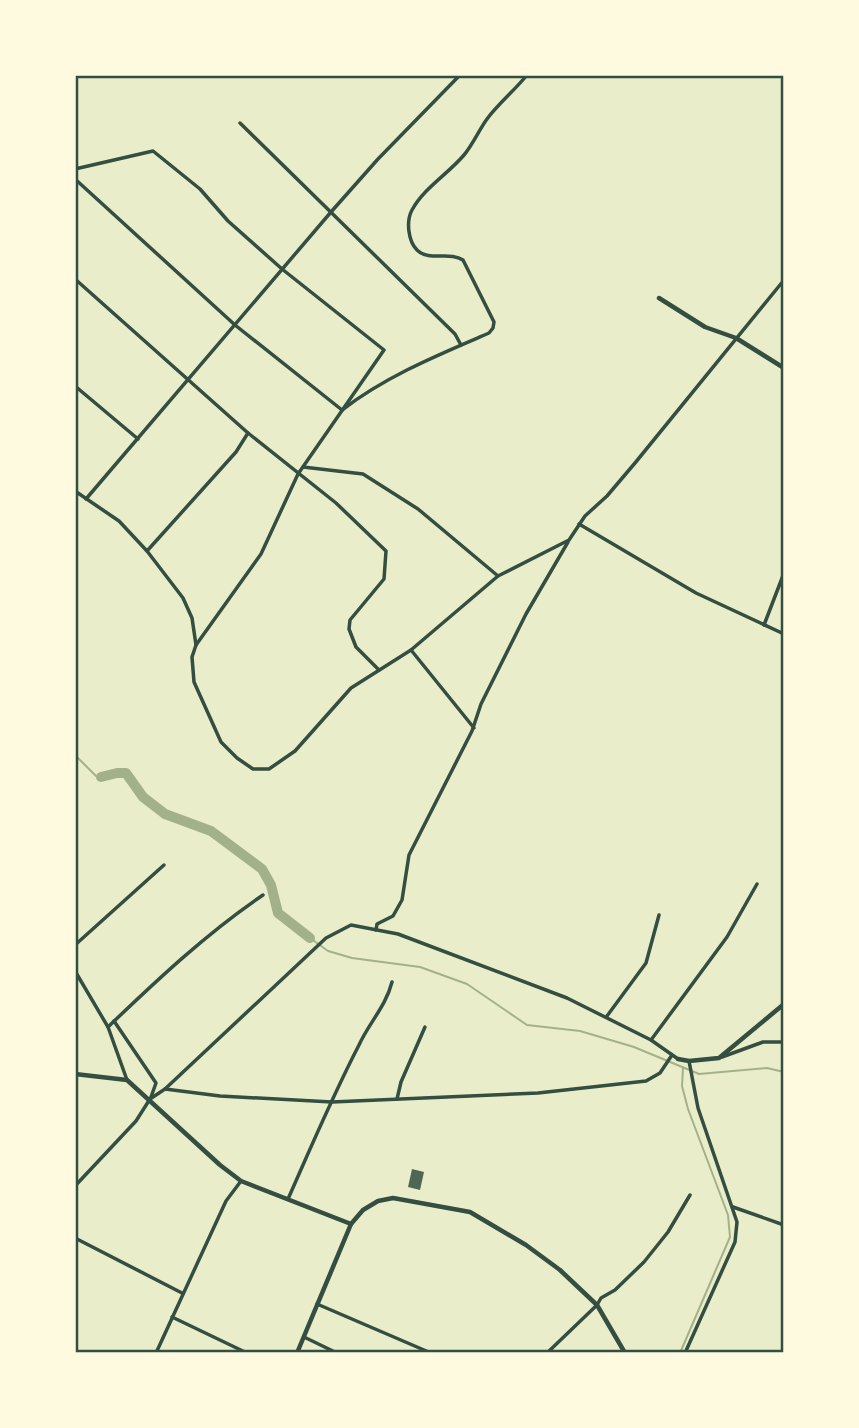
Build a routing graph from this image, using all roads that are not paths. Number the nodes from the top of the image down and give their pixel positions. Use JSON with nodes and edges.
{"nodes":[{"id":1,"x":460,"y":75,"type":"edge"},
{"id":2,"x":527,"y":75,"type":"edge"},
{"id":3,"x":240,"y":123,"type":"dead end"},
{"id":4,"x":75,"y":169,"type":"edge"},
{"id":5,"x":75,"y":179,"type":"edge"},
{"id":6,"x":331,"y":212,"type":"junction"},
{"id":7,"x":282,"y":269,"type":"junction"},
{"id":8,"x":75,"y":279,"type":"edge"},
{"id":9,"x":784,"y":280,"type":"edge"},
{"id":10,"x":659,"y":298,"type":"dead end"},
{"id":11,"x":235,"y":325,"type":"junction"},
{"id":12,"x":736,"y":338,"type":"junction"},
{"id":13,"x":461,"y":345,"type":"junction"},
{"id":14,"x":784,"y":368,"type":"edge"},
{"id":15,"x":187,"y":379,"type":"junction"},
{"id":16,"x":75,"y":386,"type":"edge"},
{"id":17,"x":342,"y":410,"type":"junction"},
{"id":18,"x":248,"y":433,"type":"junction"},
{"id":19,"x":138,"y":439,"type":"junction"},
{"id":20,"x":303,"y":467,"type":"junction"},
{"id":21,"x":298,"y":474,"type":"junction"},
{"id":22,"x":75,"y":491,"type":"edge"},
{"id":23,"x":86,"y":499,"type":"junction"},
{"id":24,"x":579,"y":524,"type":"junction"},
{"id":25,"x":569,"y":540,"type":"junction"},
{"id":26,"x":147,"y":551,"type":"junction"},
{"id":27,"x":784,"y":573,"type":"edge"},
{"id":28,"x":498,"y":576,"type":"junction"},
{"id":29,"x":764,"y":625,"type":"junction"},
{"id":30,"x":784,"y":634,"type":"edge"},
{"id":31,"x":196,"y":645,"type":"junction"},
{"id":32,"x":411,"y":650,"type":"junction"},
{"id":33,"x":379,"y":670,"type":"junction"},
{"id":34,"x":474,"y":727,"type":"junction"},
{"id":35,"x":164,"y":864,"type":"dead end"},
{"id":36,"x":757,"y":884,"type":"dead end"},
{"id":37,"x":263,"y":895,"type":"dead end"},
{"id":38,"x":659,"y":915,"type":"dead end"},
{"id":39,"x":376,"y":930,"type":"junction"},
{"id":40,"x":75,"y":945,"type":"edge"},
{"id":41,"x":75,"y":971,"type":"edge"},
{"id":42,"x":392,"y":982,"type":"dead end"},
{"id":43,"x":784,"y":1004,"type":"edge"},
{"id":44,"x":607,"y":1016,"type":"junction"},
{"id":45,"x":114,"y":1021,"type":"junction"},
{"id":46,"x":108,"y":1027,"type":"junction"},
{"id":47,"x":425,"y":1027,"type":"dead end"},
{"id":48,"x":651,"y":1040,"type":"junction"},
{"id":49,"x":784,"y":1042,"type":"edge"},
{"id":50,"x":671,"y":1057,"type":"junction"},
{"id":51,"x":719,"y":1058,"type":"junction"},
{"id":52,"x":678,"y":1059,"type":"joint"},
{"id":53,"x":689,"y":1062,"type":"junction"},
{"id":54,"x":75,"y":1074,"type":"edge"},
{"id":55,"x":127,"y":1080,"type":"junction"},
{"id":56,"x":165,"y":1089,"type":"junction"},
{"id":57,"x":150,"y":1099,"type":"junction"},
{"id":58,"x":397,"y":1099,"type":"junction"},
{"id":59,"x":332,"y":1102,"type":"junction"},
{"id":60,"x":241,"y":1181,"type":"junction"},
{"id":61,"x":75,"y":1186,"type":"edge"},
{"id":62,"x":690,"y":1195,"type":"dead end"},
{"id":63,"x":288,"y":1199,"type":"junction"},
{"id":64,"x":733,"y":1207,"type":"junction"},
{"id":65,"x":351,"y":1224,"type":"junction"},
{"id":66,"x":784,"y":1225,"type":"edge"},
{"id":67,"x":75,"y":1238,"type":"edge"},
{"id":68,"x":182,"y":1293,"type":"junction"},
{"id":69,"x":317,"y":1304,"type":"junction"},
{"id":70,"x":597,"y":1305,"type":"junction"},
{"id":71,"x":172,"y":1317,"type":"junction"},
{"id":72,"x":304,"y":1337,"type":"junction"},
{"id":73,"x":156,"y":1353,"type":"edge"},
{"id":74,"x":247,"y":1353,"type":"edge"},
{"id":75,"x":297,"y":1353,"type":"edge"},
{"id":76,"x":337,"y":1353,"type":"edge"},
{"id":77,"x":431,"y":1353,"type":"edge"},
{"id":78,"x":547,"y":1353,"type":"edge"},
{"id":79,"x":625,"y":1353,"type":"edge"},
{"id":80,"x":685,"y":1353,"type":"edge"}],
"edges":[{"from":1,"to":6,"type":"street"},
{"from":2,"to":13,"type":"street"},
{"from":3,"to":6,"type":"street"},
{"from":4,"to":7,"type":"street"},
{"from":5,"to":11,"type":"street"},
{"from":6,"to":7,"type":"street"},
{"from":6,"to":13,"type":"street"},
{"from":7,"to":11,"type":"street"},
{"from":7,"to":17,"type":"street"},
{"from":8,"to":15,"type":"street"},
{"from":9,"to":12,"type":"street"},
{"from":10,"to":12,"type":"street"},
{"from":11,"to":15,"type":"street"},
{"from":11,"to":17,"type":"street"},
{"from":12,"to":14,"type":"street"},
{"from":12,"to":24,"type":"street"},
{"from":13,"to":17,"type":"street"},
{"from":15,"to":18,"type":"street"},
{"from":15,"to":19,"type":"street"},
{"from":16,"to":19,"type":"street"},
{"from":17,"to":20,"type":"street"},
{"from":18,"to":21,"type":"street"},
{"from":18,"to":26,"type":"street"},
{"from":19,"to":23,"type":"street"},
{"from":20,"to":21,"type":"street"},
{"from":20,"to":28,"type":"street"},
{"from":21,"to":31,"type":"street"},
{"from":21,"to":33,"type":"street"},
{"from":22,"to":23,"type":"street"},
{"from":23,"to":26,"type":"street"},
{"from":24,"to":25,"type":"street"},
{"from":24,"to":29,"type":"street"},
{"from":25,"to":28,"type":"street"},
{"from":25,"to":34,"type":"street"},
{"from":26,"to":31,"type":"street"},
{"from":27,"to":29,"type":"street"},
{"from":28,"to":32,"type":"street"},
{"from":29,"to":30,"type":"street"},
{"from":31,"to":33,"type":"street"},
{"from":32,"to":33,"type":"street"},
{"from":32,"to":34,"type":"street"},
{"from":34,"to":39,"type":"street"},
{"from":35,"to":40,"type":"street"},
{"from":36,"to":48,"type":"street"},
{"from":37,"to":45,"type":"street"},
{"from":38,"to":44,"type":"street"},
{"from":39,"to":44,"type":"street"},
{"from":39,"to":56,"type":"street"},
{"from":41,"to":46,"type":"street"},
{"from":42,"to":59,"type":"street"},
{"from":43,"to":51,"type":"street"},
{"from":44,"to":48,"type":"street"},
{"from":45,"to":46,"type":"street"},
{"from":45,"to":57,"type":"street"},
{"from":46,"to":55,"type":"street"},
{"from":47,"to":58,"type":"street"},
{"from":48,"to":50,"type":"street"},
{"from":49,"to":51,"type":"street"},
{"from":50,"to":52,"type":"street"},
{"from":50,"to":58,"type":"street"},
{"from":51,"to":53,"type":"street"},
{"from":52,"to":53,"type":"street"},
{"from":53,"to":64,"type":"street"},
{"from":54,"to":55,"type":"street"},
{"from":55,"to":57,"type":"street"},
{"from":56,"to":57,"type":"street"},
{"from":56,"to":59,"type":"street"},
{"from":57,"to":60,"type":"street"},
{"from":57,"to":61,"type":"street"},
{"from":58,"to":59,"type":"street"},
{"from":59,"to":63,"type":"street"},
{"from":60,"to":63,"type":"street"},
{"from":60,"to":68,"type":"street"},
{"from":62,"to":70,"type":"street"},
{"from":63,"to":65,"type":"street"},
{"from":64,"to":66,"type":"street"},
{"from":64,"to":80,"type":"street"},
{"from":65,"to":69,"type":"street"},
{"from":65,"to":70,"type":"street"},
{"from":67,"to":68,"type":"street"},
{"from":68,"to":71,"type":"street"},
{"from":69,"to":72,"type":"street"},
{"from":69,"to":77,"type":"street"},
{"from":70,"to":78,"type":"street"},
{"from":70,"to":79,"type":"street"},
{"from":71,"to":73,"type":"street"},
{"from":71,"to":74,"type":"street"},
{"from":72,"to":75,"type":"street"},
{"from":72,"to":76,"type":"street"}]}
